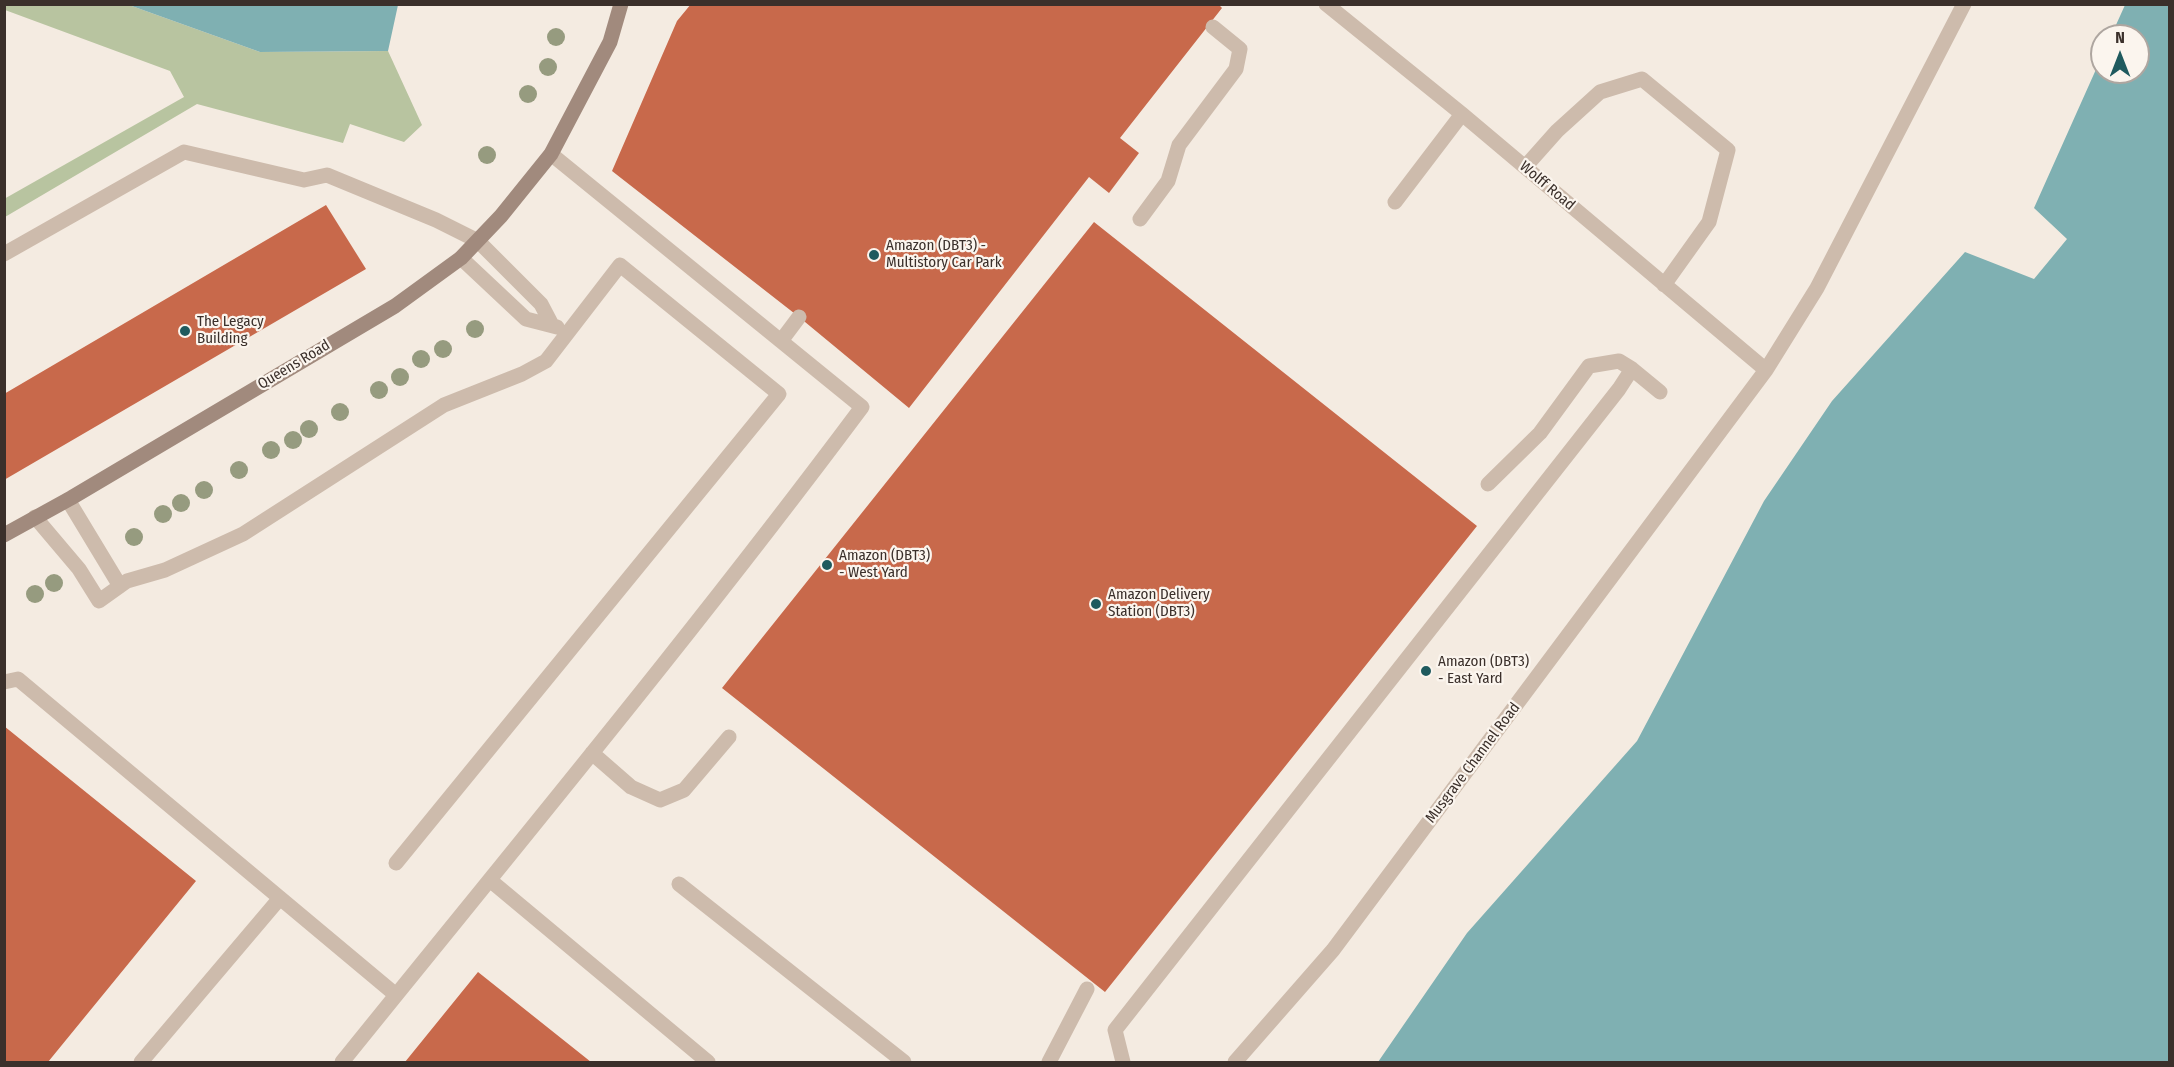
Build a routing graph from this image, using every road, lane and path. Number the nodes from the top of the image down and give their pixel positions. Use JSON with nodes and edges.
{"nodes":[{"id":1,"x":621,"y":4,"type":"edge"},
{"id":2,"x":1326,"y":4,"type":"edge"},
{"id":3,"x":1964,"y":4,"type":"edge"},
{"id":4,"x":1213,"y":27,"type":"dead end"},
{"id":5,"x":1462,"y":114,"type":"junction"},
{"id":6,"x":551,"y":154,"type":"junction"},
{"id":7,"x":1526,"y":167,"type":"junction"},
{"id":8,"x":1395,"y":202,"type":"dead end"},
{"id":9,"x":1140,"y":219,"type":"dead end"},
{"id":10,"x":478,"y":241,"type":"junction"},
{"id":11,"x":4,"y":254,"type":"edge"},
{"id":12,"x":461,"y":258,"type":"junction"},
{"id":13,"x":1664,"y":285,"type":"junction"},
{"id":14,"x":799,"y":317,"type":"dead end"},
{"id":15,"x":552,"y":325,"type":"junction"},
{"id":16,"x":568,"y":331,"type":"junction"},
{"id":17,"x":781,"y":341,"type":"junction"},
{"id":18,"x":1632,"y":369,"type":"junction"},
{"id":19,"x":1766,"y":370,"type":"junction"},
{"id":20,"x":1660,"y":392,"type":"dead end"},
{"id":21,"x":1488,"y":484,"type":"dead end"},
{"id":22,"x":68,"y":500,"type":"junction"},
{"id":23,"x":35,"y":517,"type":"junction"},
{"id":24,"x":4,"y":535,"type":"edge"},
{"id":25,"x":120,"y":586,"type":"junction"},
{"id":26,"x":4,"y":681,"type":"edge"},
{"id":27,"x":729,"y":737,"type":"dead end"},
{"id":28,"x":592,"y":753,"type":"junction"},
{"id":29,"x":396,"y":863,"type":"dead end"},
{"id":30,"x":491,"y":881,"type":"junction"},
{"id":31,"x":679,"y":884,"type":"dead end"},
{"id":32,"x":280,"y":898,"type":"junction"},
{"id":33,"x":1087,"y":989,"type":"dead end"},
{"id":34,"x":396,"y":995,"type":"junction"},
{"id":35,"x":141,"y":1062,"type":"edge"},
{"id":36,"x":342,"y":1062,"type":"edge"},
{"id":37,"x":708,"y":1062,"type":"edge"},
{"id":38,"x":903,"y":1062,"type":"edge"},
{"id":39,"x":1049,"y":1062,"type":"edge"},
{"id":40,"x":1123,"y":1062,"type":"edge"},
{"id":41,"x":1236,"y":1062,"type":"edge"}],
"edges":[{"from":1,"to":6,"type":"street","name":"Queens Road"},
{"from":2,"to":5,"type":"lane","name":"Wolff Road"},
{"from":3,"to":19,"type":"lane","name":"Musgrave Channel Road"},
{"from":4,"to":9,"type":"lane"},
{"from":5,"to":7,"type":"lane","name":"Wolff Road"},
{"from":5,"to":8,"type":"lane"},
{"from":6,"to":10,"type":"street","name":"Queens Road"},
{"from":6,"to":17,"type":"lane"},
{"from":7,"to":13,"type":"lane","name":"Wolff Road"},
{"from":7,"to":13,"type":"lane"},
{"from":10,"to":11,"type":"lane"},
{"from":10,"to":12,"type":"street","name":"Queens Road"},
{"from":10,"to":15,"type":"lane"},
{"from":12,"to":15,"type":"lane"},
{"from":12,"to":22,"type":"street","name":"Queens Road"},
{"from":13,"to":19,"type":"lane","name":"Wolff Road"},
{"from":14,"to":17,"type":"lane"},
{"from":15,"to":16,"type":"lane"},
{"from":16,"to":25,"type":"lane"},
{"from":16,"to":29,"type":"lane"},
{"from":17,"to":28,"type":"lane"},
{"from":18,"to":20,"type":"lane"},
{"from":18,"to":21,"type":"lane"},
{"from":18,"to":40,"type":"lane"},
{"from":19,"to":41,"type":"lane","name":"Musgrave Channel Road"},
{"from":22,"to":23,"type":"street","name":"Queens Road"},
{"from":22,"to":25,"type":"lane"},
{"from":23,"to":24,"type":"street","name":"Queens Road"},
{"from":23,"to":25,"type":"lane"},
{"from":26,"to":32,"type":"lane"},
{"from":27,"to":28,"type":"lane"},
{"from":28,"to":30,"type":"lane"},
{"from":30,"to":34,"type":"lane"},
{"from":30,"to":37,"type":"lane"},
{"from":31,"to":38,"type":"lane"},
{"from":32,"to":34,"type":"lane"},
{"from":32,"to":35,"type":"lane"},
{"from":33,"to":39,"type":"lane"},
{"from":34,"to":36,"type":"lane"}]}
